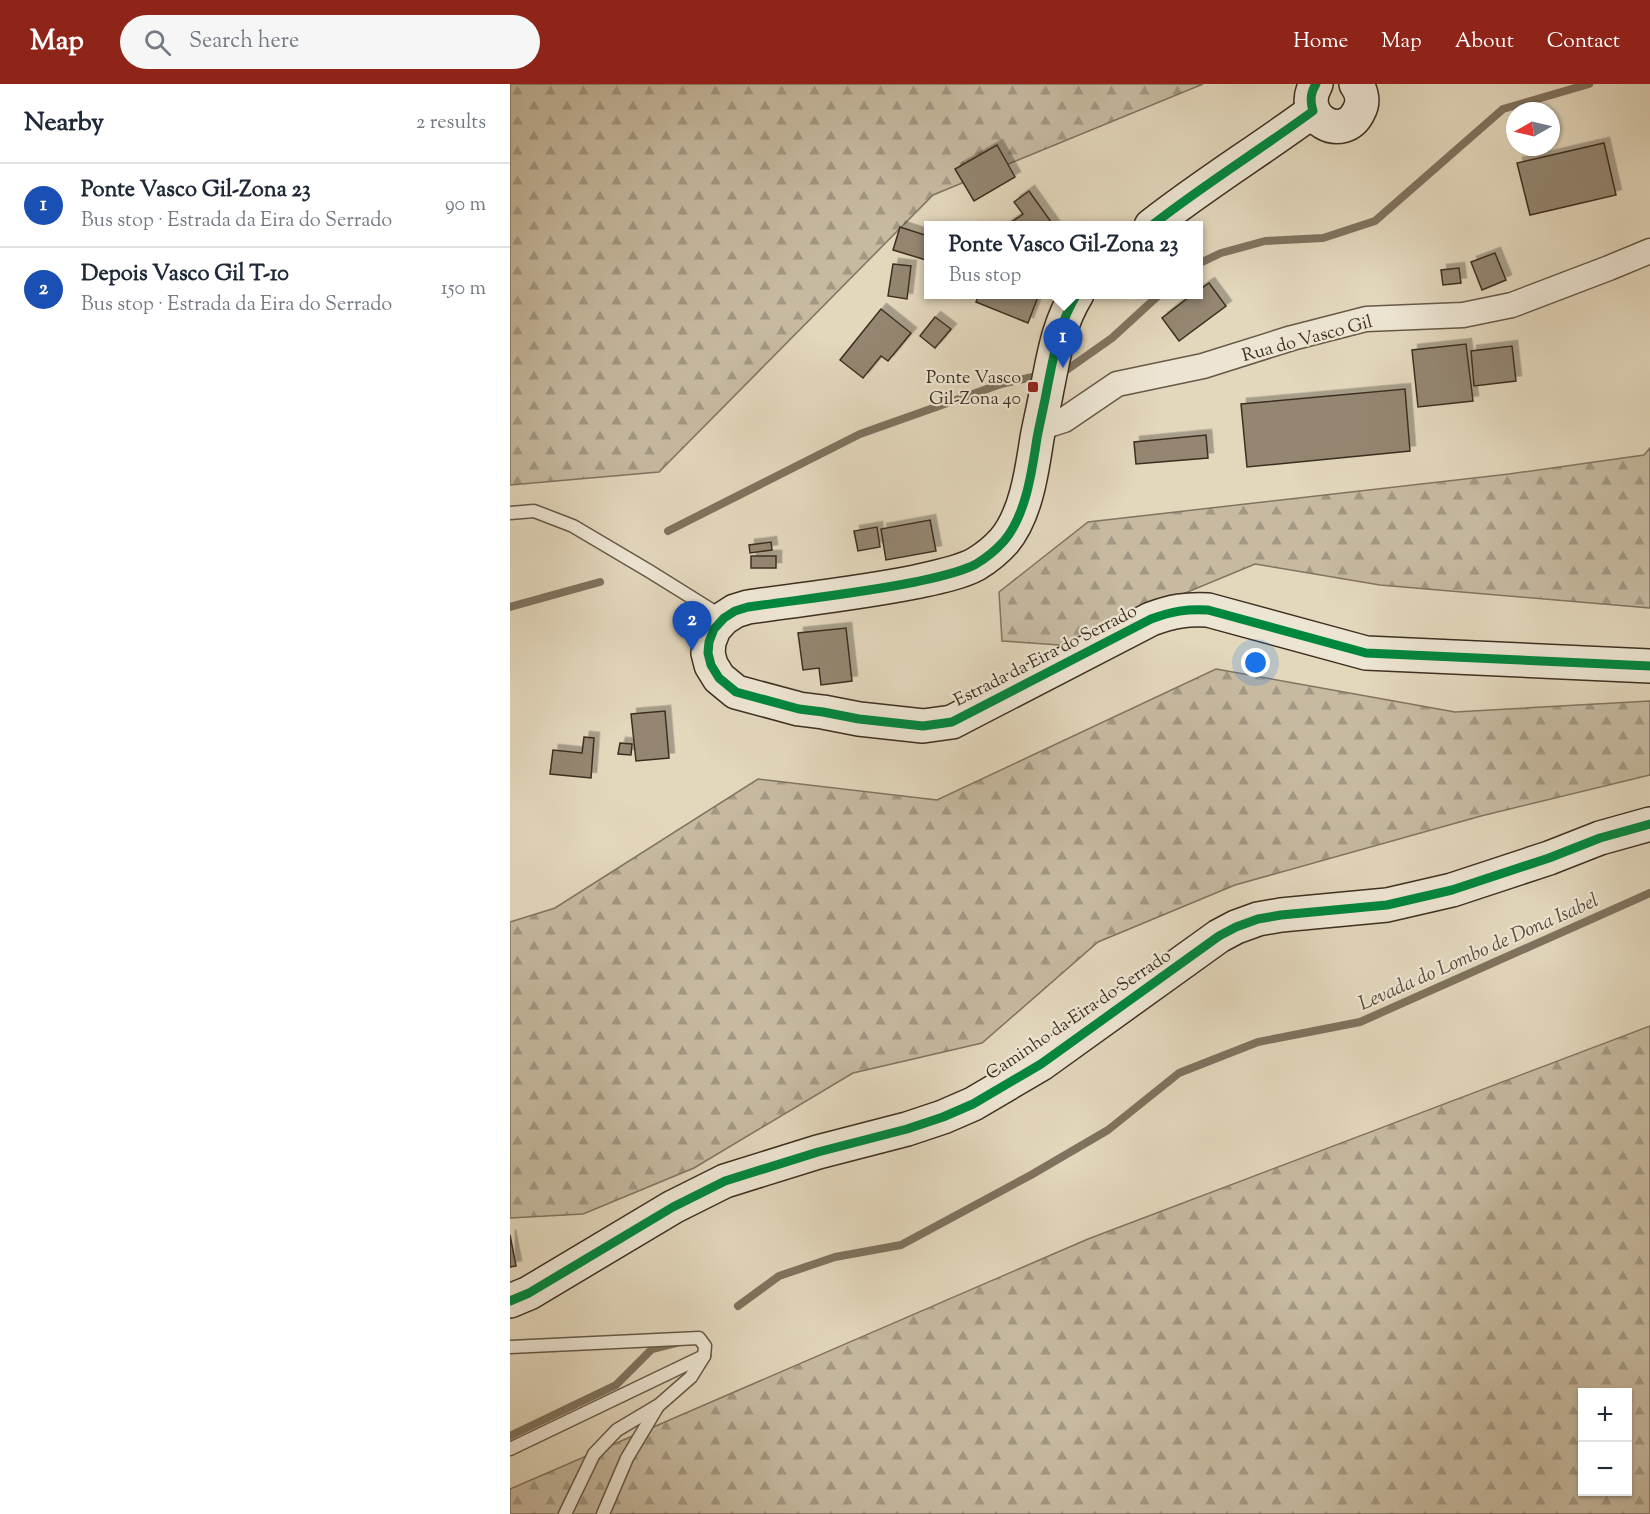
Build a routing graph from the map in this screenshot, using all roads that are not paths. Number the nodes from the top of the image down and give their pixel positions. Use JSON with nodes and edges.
{"nodes":[{"id":1,"x":1363,"y":86,"type":"edge"},
{"id":2,"x":1314,"y":97,"type":"edge"},
{"id":3,"x":1156,"y":221,"type":"edge"},
{"id":4,"x":1650,"y":251,"type":"edge"},
{"id":5,"x":1074,"y":299,"type":"edge"},
{"id":6,"x":1042,"y":414,"type":"junction"},
{"id":7,"x":510,"y":513,"type":"edge"},
{"id":8,"x":724,"y":618,"type":"junction"},
{"id":9,"x":1650,"y":666,"type":"edge"},
{"id":10,"x":1650,"y":824,"type":"edge"},
{"id":11,"x":510,"y":1300,"type":"edge"},
{"id":12,"x":510,"y":1347,"type":"edge"},
{"id":13,"x":704,"y":1356,"type":"junction"},
{"id":14,"x":659,"y":1405,"type":"junction"},
{"id":15,"x":510,"y":1449,"type":"edge"},
{"id":16,"x":565,"y":1514,"type":"edge"},
{"id":17,"x":603,"y":1514,"type":"edge"}],
"edges":[{"from":1,"to":2,"type":"main road"},
{"from":2,"to":3,"type":"main road"},
{"from":4,"to":6,"type":"street","name":"Rua do Vasco Gil"},
{"from":5,"to":6,"type":"main road"},
{"from":6,"to":8,"type":"main road"},
{"from":7,"to":8,"type":"lane"},
{"from":8,"to":9,"type":"main road","name":"Estrada da Eira do Serrado"},
{"from":10,"to":11,"type":"main road","name":"Caminho da Eira do Serrado"},
{"from":12,"to":13,"type":"lane"},
{"from":13,"to":14,"type":"lane"},
{"from":13,"to":15,"type":"lane"},
{"from":14,"to":16,"type":"lane"},
{"from":14,"to":17,"type":"lane"}]}
